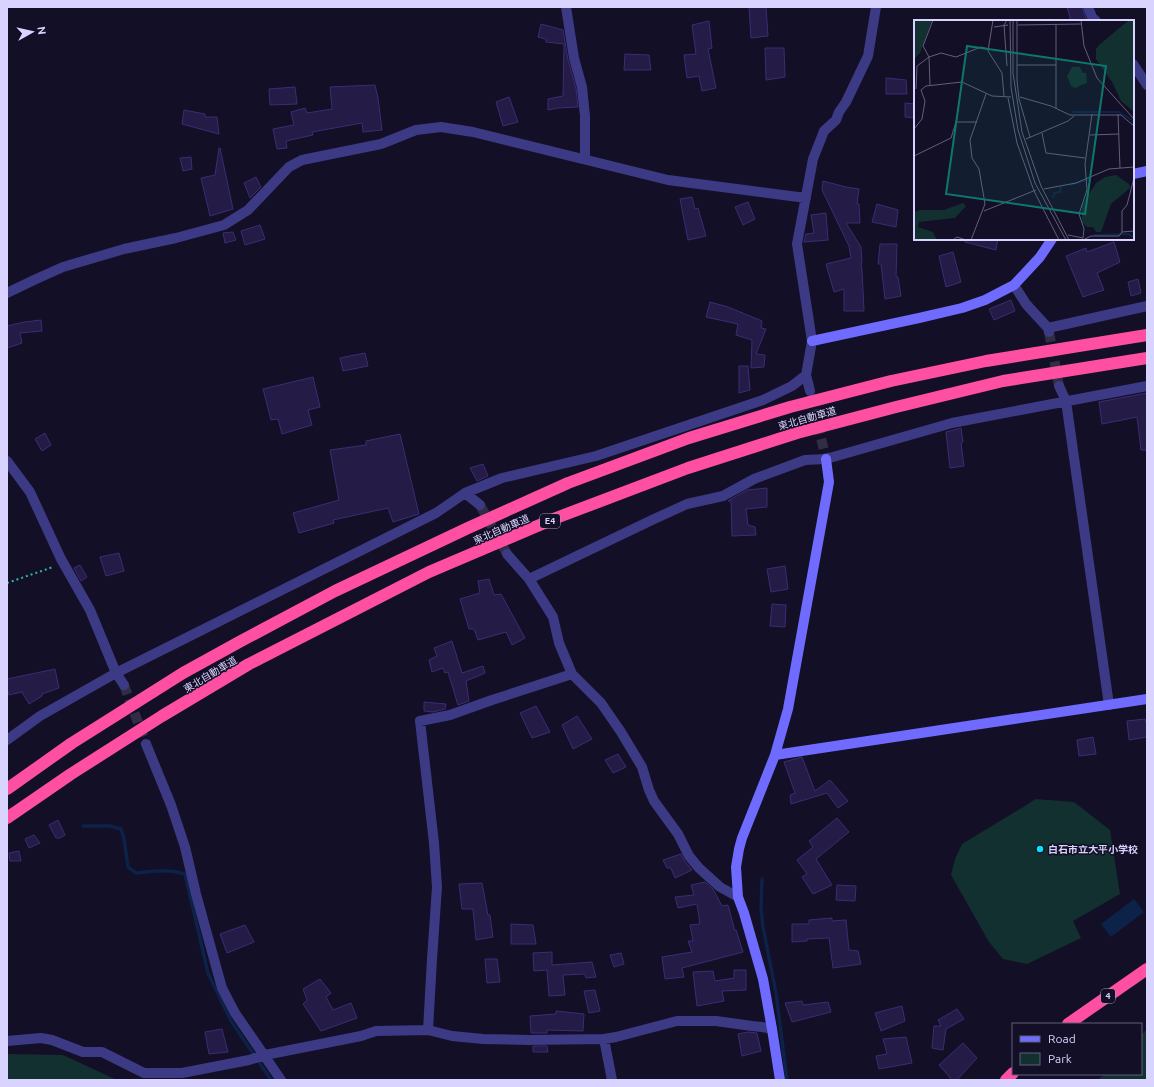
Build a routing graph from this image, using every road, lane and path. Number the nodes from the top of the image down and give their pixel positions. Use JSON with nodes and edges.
{"nodes":[{"id":1,"x":566,"y":7,"type":"edge"},
{"id":2,"x":876,"y":7,"type":"edge"},
{"id":3,"x":1088,"y":7,"type":"edge"},
{"id":4,"x":1095,"y":20,"type":"edge"},
{"id":5,"x":1134,"y":66,"type":"edge"},
{"id":6,"x":1147,"y":86,"type":"edge"},
{"id":7,"x":585,"y":159,"type":"junction"},
{"id":8,"x":1147,"y":171,"type":"edge"},
{"id":9,"x":1134,"y":174,"type":"edge"},
{"id":10,"x":806,"y":198,"type":"junction"},
{"id":11,"x":1051,"y":240,"type":"edge"},
{"id":12,"x":1014,"y":285,"type":"junction"},
{"id":13,"x":7,"y":293,"type":"edge"},
{"id":14,"x":1147,"y":306,"type":"edge"},
{"id":15,"x":1147,"y":335,"type":"edge"},
{"id":16,"x":812,"y":341,"type":"junction"},
{"id":17,"x":1147,"y":358,"type":"edge"},
{"id":18,"x":806,"y":375,"type":"junction"},
{"id":19,"x":1059,"y":386,"type":"tunnel mouth"},
{"id":20,"x":1147,"y":386,"type":"edge"},
{"id":21,"x":810,"y":391,"type":"tunnel mouth"},
{"id":22,"x":1066,"y":401,"type":"junction"},
{"id":23,"x":826,"y":459,"type":"junction"},
{"id":24,"x":7,"y":461,"type":"edge"},
{"id":25,"x":466,"y":493,"type":"junction"},
{"id":26,"x":480,"y":505,"type":"tunnel mouth"},
{"id":27,"x":507,"y":554,"type":"tunnel mouth"},
{"id":28,"x":64,"y":563,"type":"junction"},
{"id":29,"x":529,"y":579,"type":"junction"},
{"id":30,"x":7,"y":583,"type":"edge"},
{"id":31,"x":116,"y":673,"type":"junction"},
{"id":32,"x":572,"y":674,"type":"junction"},
{"id":33,"x":124,"y":685,"type":"tunnel mouth"},
{"id":34,"x":1147,"y":699,"type":"edge"},
{"id":35,"x":1109,"y":705,"type":"junction"},
{"id":36,"x":7,"y":740,"type":"edge"},
{"id":37,"x":146,"y":744,"type":"tunnel mouth"},
{"id":38,"x":775,"y":755,"type":"junction"},
{"id":39,"x":7,"y":789,"type":"edge"},
{"id":40,"x":7,"y":818,"type":"edge"},
{"id":41,"x":738,"y":898,"type":"junction"},
{"id":42,"x":1147,"y":969,"type":"edge"},
{"id":43,"x":1069,"y":1023,"type":"edge"},
{"id":44,"x":772,"y":1029,"type":"junction"},
{"id":45,"x":428,"y":1030,"type":"junction"},
{"id":46,"x":604,"y":1039,"type":"junction"},
{"id":47,"x":7,"y":1040,"type":"edge"},
{"id":48,"x":259,"y":1057,"type":"junction"},
{"id":49,"x":281,"y":1080,"type":"edge"},
{"id":50,"x":612,"y":1080,"type":"edge"},
{"id":51,"x":780,"y":1080,"type":"edge"}],
"edges":[{"from":1,"to":7,"type":"street"},
{"from":2,"to":10,"type":"street"},
{"from":3,"to":4,"type":"street"},
{"from":5,"to":6,"type":"street"},
{"from":7,"to":10,"type":"street"},
{"from":7,"to":13,"type":"street"},
{"from":8,"to":9,"type":"street"},
{"from":10,"to":16,"type":"street"},
{"from":11,"to":12,"type":"street"},
{"from":12,"to":14,"type":"street"},
{"from":12,"to":16,"type":"street"},
{"from":15,"to":39,"type":"highway","name":"東北自動車道"},
{"from":16,"to":18,"type":"street"},
{"from":17,"to":40,"type":"highway","name":"東北自動車道","number":"E4"},
{"from":18,"to":21,"type":"street"},
{"from":18,"to":25,"type":"street"},
{"from":19,"to":22,"type":"street"},
{"from":20,"to":22,"type":"street"},
{"from":22,"to":23,"type":"street"},
{"from":22,"to":35,"type":"street"},
{"from":23,"to":29,"type":"street"},
{"from":23,"to":38,"type":"street"},
{"from":24,"to":28,"type":"street"},
{"from":25,"to":26,"type":"street"},
{"from":25,"to":31,"type":"street"},
{"from":27,"to":29,"type":"street"},
{"from":28,"to":30,"type":"path"},
{"from":28,"to":31,"type":"street"},
{"from":29,"to":32,"type":"street"},
{"from":31,"to":33,"type":"street"},
{"from":31,"to":36,"type":"street"},
{"from":32,"to":41,"type":"street"},
{"from":32,"to":45,"type":"street"},
{"from":34,"to":35,"type":"street"},
{"from":35,"to":38,"type":"street"},
{"from":37,"to":48,"type":"street"},
{"from":38,"to":41,"type":"street"},
{"from":41,"to":44,"type":"street"},
{"from":42,"to":43,"type":"highway","number":"4"},
{"from":44,"to":46,"type":"street"},
{"from":44,"to":51,"type":"street"},
{"from":45,"to":46,"type":"street"},
{"from":45,"to":48,"type":"street"},
{"from":46,"to":50,"type":"street"},
{"from":47,"to":48,"type":"street"},
{"from":48,"to":49,"type":"street"}]}
